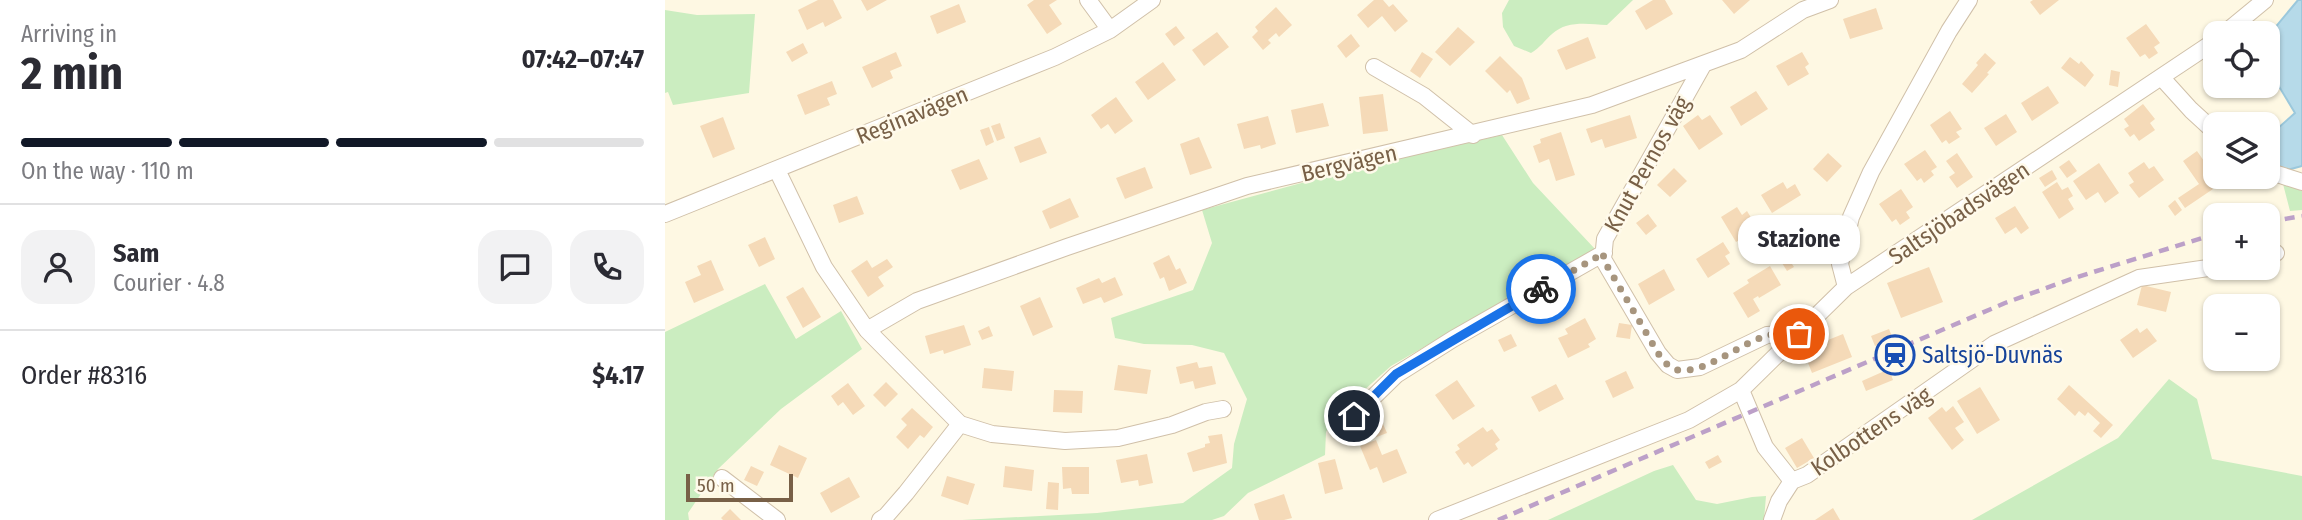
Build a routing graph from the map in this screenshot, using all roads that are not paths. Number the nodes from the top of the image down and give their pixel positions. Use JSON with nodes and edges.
{"nodes":[{"id":1,"x":1088,"y":0,"type":"edge"},
{"id":2,"x":1152,"y":0,"type":"edge"},
{"id":3,"x":1830,"y":0,"type":"edge"},
{"id":4,"x":1969,"y":0,"type":"edge"},
{"id":5,"x":2265,"y":0,"type":"edge"},
{"id":6,"x":1800,"y":5,"type":"edge"},
{"id":7,"x":2240,"y":21,"type":"edge"},
{"id":8,"x":1110,"y":30,"type":"junction"},
{"id":9,"x":2203,"y":49,"type":"edge"},
{"id":10,"x":1703,"y":65,"type":"junction"},
{"id":11,"x":1374,"y":67,"type":"dead end"},
{"id":12,"x":2162,"y":78,"type":"junction"},
{"id":13,"x":2203,"y":121,"type":"edge"},
{"id":14,"x":1473,"y":135,"type":"junction"},
{"id":15,"x":777,"y":170,"type":"junction"},
{"id":16,"x":2280,"y":175,"type":"edge"},
{"id":17,"x":2302,"y":182,"type":"edge"},
{"id":18,"x":665,"y":214,"type":"edge"},
{"id":19,"x":1604,"y":253,"type":"junction"},
{"id":20,"x":2203,"y":269,"type":"edge"},
{"id":21,"x":1846,"y":288,"type":"junction"},
{"id":22,"x":867,"y":330,"type":"junction"},
{"id":23,"x":1791,"y":341,"type":"junction"},
{"id":24,"x":1741,"y":390,"type":"junction"},
{"id":25,"x":1223,"y":409,"type":"dead end"},
{"id":26,"x":1354,"y":416,"type":"dead end"},
{"id":27,"x":960,"y":424,"type":"junction"},
{"id":28,"x":722,"y":478,"type":"dead end"},
{"id":29,"x":1792,"y":481,"type":"junction"},
{"id":30,"x":777,"y":520,"type":"edge"},
{"id":31,"x":880,"y":520,"type":"edge"},
{"id":32,"x":1437,"y":520,"type":"edge"},
{"id":33,"x":1772,"y":520,"type":"edge"}],
"edges":[{"from":1,"to":8,"type":"street"},
{"from":2,"to":8,"type":"street","name":"Reginavägen"},
{"from":3,"to":6,"type":"street","name":"Bergvägen"},
{"from":4,"to":21,"type":"street"},
{"from":5,"to":7,"type":"street"},
{"from":6,"to":10,"type":"street","name":"Bergvägen"},
{"from":8,"to":15,"type":"street","name":"Reginavägen"},
{"from":9,"to":12,"type":"street","name":"Saltsjöbadsvägen"},
{"from":10,"to":14,"type":"street","name":"Bergvägen"},
{"from":10,"to":19,"type":"street","name":"Knut Pernos väg"},
{"from":11,"to":14,"type":"street"},
{"from":12,"to":13,"type":"street"},
{"from":12,"to":21,"type":"street","name":"Saltsjöbadsvägen"},
{"from":14,"to":22,"type":"street","name":"Bergvägen"},
{"from":15,"to":18,"type":"street","name":"Reginavägen"},
{"from":15,"to":22,"type":"street"},
{"from":16,"to":17,"type":"street"},
{"from":19,"to":23,"type":"street","name":"Knut Pernos väg"},
{"from":19,"to":26,"type":"street"},
{"from":20,"to":29,"type":"street","name":"Kolbottens väg"},
{"from":21,"to":23,"type":"street","name":"Saltsjöbadsvägen"},
{"from":22,"to":27,"type":"street"},
{"from":23,"to":24,"type":"street","name":"Saltsjöbadsvägen"},
{"from":24,"to":29,"type":"street"},
{"from":24,"to":32,"type":"street","name":"Saltsjöbadsvägen"},
{"from":25,"to":27,"type":"street"},
{"from":27,"to":31,"type":"street"},
{"from":28,"to":30,"type":"street"},
{"from":29,"to":33,"type":"street"}]}
